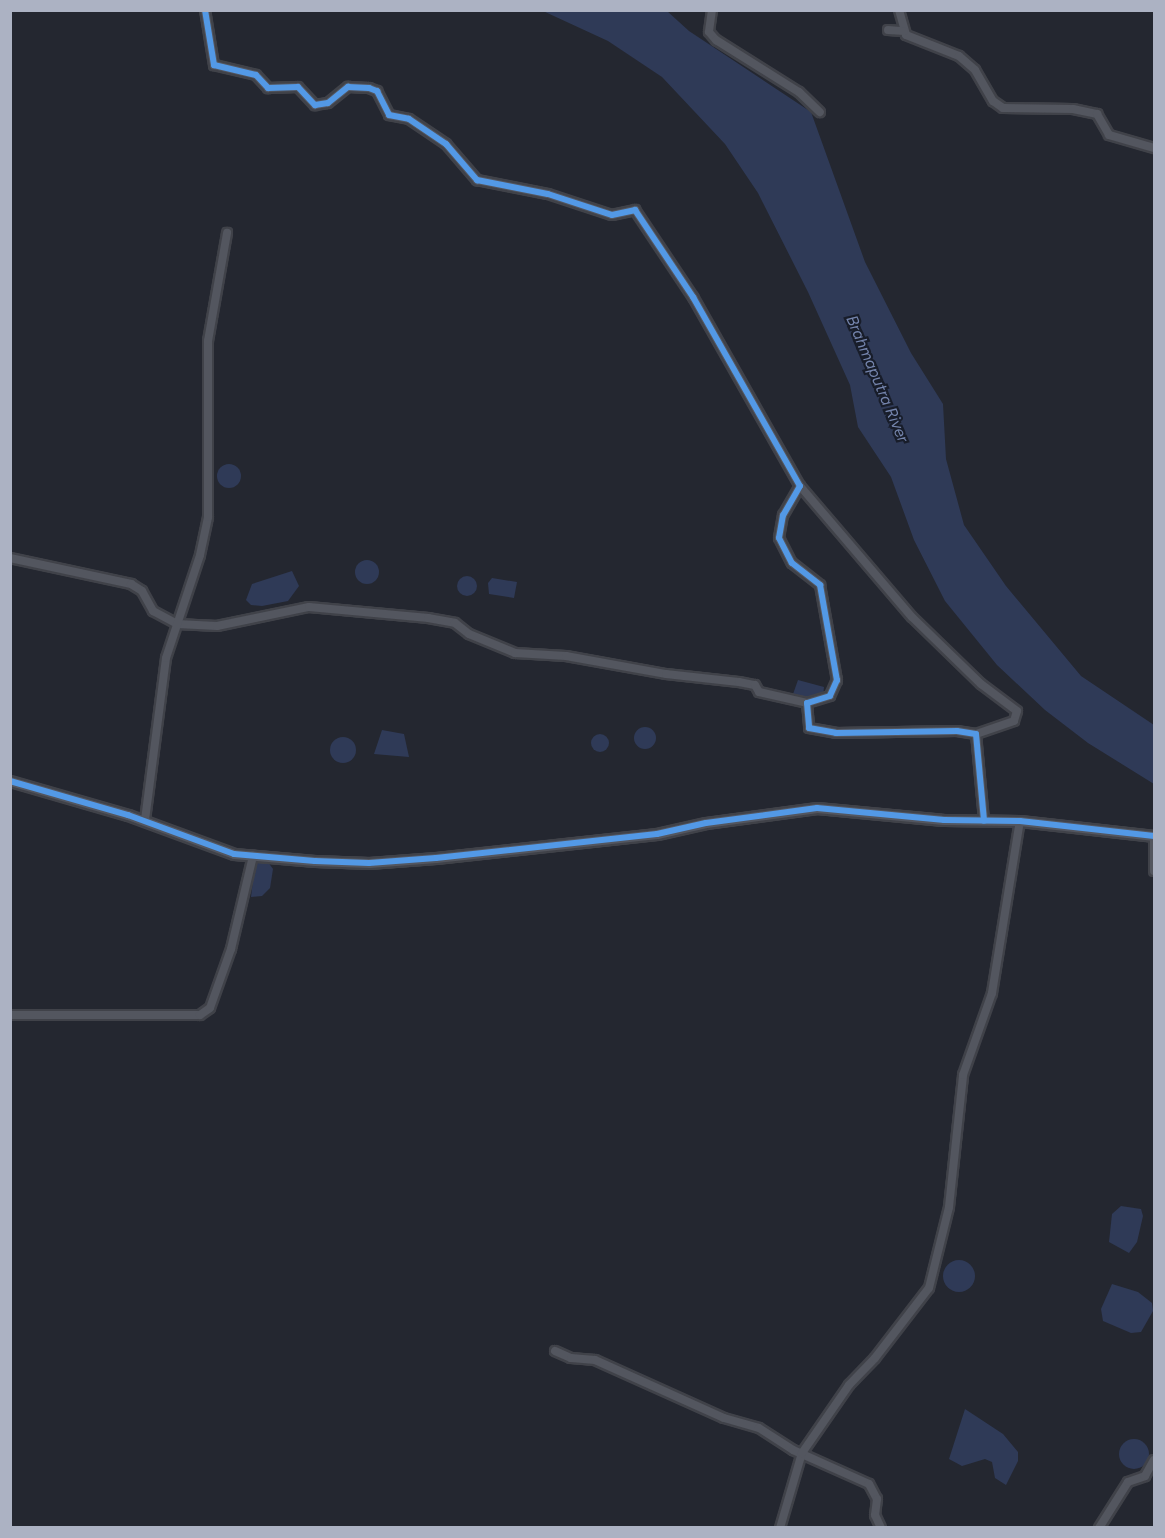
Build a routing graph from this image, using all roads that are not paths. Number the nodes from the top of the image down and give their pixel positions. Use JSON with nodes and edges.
{"nodes":[{"id":1,"x":205,"y":10,"type":"edge"},
{"id":2,"x":712,"y":10,"type":"edge"},
{"id":3,"x":900,"y":10,"type":"edge"},
{"id":4,"x":888,"y":30,"type":"dead end"},
{"id":5,"x":904,"y":31,"type":"junction"},
{"id":6,"x":820,"y":112,"type":"dead end"},
{"id":7,"x":1155,"y":148,"type":"edge"},
{"id":8,"x":227,"y":232,"type":"dead end"},
{"id":9,"x":800,"y":486,"type":"junction"},
{"id":10,"x":10,"y":558,"type":"edge"},
{"id":11,"x":177,"y":624,"type":"junction"},
{"id":12,"x":807,"y":703,"type":"junction"},
{"id":13,"x":976,"y":735,"type":"junction"},
{"id":14,"x":10,"y":781,"type":"edge"},
{"id":15,"x":145,"y":820,"type":"junction"},
{"id":16,"x":984,"y":821,"type":"junction"},
{"id":17,"x":1020,"y":821,"type":"junction"},
{"id":18,"x":1155,"y":836,"type":"edge"},
{"id":19,"x":253,"y":856,"type":"junction"},
{"id":20,"x":1155,"y":871,"type":"edge"},
{"id":21,"x":10,"y":1015,"type":"edge"},
{"id":22,"x":555,"y":1351,"type":"dead end"},
{"id":23,"x":802,"y":1453,"type":"junction"},
{"id":24,"x":1155,"y":1460,"type":"edge"},
{"id":25,"x":780,"y":1527,"type":"edge"},
{"id":26,"x":881,"y":1527,"type":"edge"},
{"id":27,"x":1099,"y":1527,"type":"edge"}],
"edges":[{"from":1,"to":9,"type":"street"},
{"from":2,"to":6,"type":"street"},
{"from":3,"to":5,"type":"street"},
{"from":4,"to":5,"type":"street"},
{"from":5,"to":7,"type":"street"},
{"from":8,"to":11,"type":"street"},
{"from":9,"to":12,"type":"street"},
{"from":9,"to":13,"type":"street"},
{"from":10,"to":11,"type":"street"},
{"from":11,"to":12,"type":"street"},
{"from":11,"to":15,"type":"street"},
{"from":12,"to":13,"type":"street"},
{"from":13,"to":16,"type":"street"},
{"from":14,"to":15,"type":"street"},
{"from":15,"to":19,"type":"street"},
{"from":16,"to":17,"type":"street"},
{"from":16,"to":19,"type":"street"},
{"from":17,"to":18,"type":"street"},
{"from":17,"to":23,"type":"street"},
{"from":18,"to":20,"type":"street"},
{"from":19,"to":21,"type":"street"},
{"from":22,"to":23,"type":"street"},
{"from":23,"to":25,"type":"street"},
{"from":23,"to":26,"type":"street"},
{"from":24,"to":27,"type":"street"}]}
